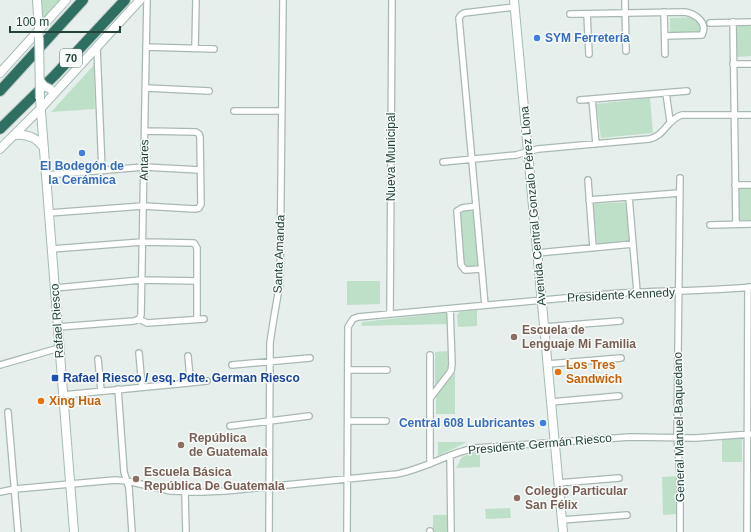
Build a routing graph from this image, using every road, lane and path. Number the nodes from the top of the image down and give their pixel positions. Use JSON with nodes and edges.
{"nodes":[{"id":1,"x":37,"y":0,"type":"edge"},
{"id":2,"x":66,"y":0,"type":"edge"},
{"id":3,"x":83,"y":0,"type":"edge"},
{"id":4,"x":125,"y":0,"type":"edge"},
{"id":5,"x":140,"y":0,"type":"edge"},
{"id":6,"x":147,"y":0,"type":"edge"},
{"id":7,"x":196,"y":0,"type":"edge"},
{"id":8,"x":283,"y":0,"type":"edge"},
{"id":9,"x":392,"y":0,"type":"edge"},
{"id":10,"x":625,"y":0,"type":"edge"},
{"id":11,"x":514,"y":4,"type":"edge"},
{"id":12,"x":664,"y":12,"type":"junction"},
{"id":13,"x":626,"y":13,"type":"junction"},
{"id":14,"x":570,"y":14,"type":"dead end"},
{"id":15,"x":587,"y":14,"type":"junction"},
{"id":16,"x":710,"y":22,"type":"dead end"},
{"id":17,"x":733,"y":22,"type":"junction"},
{"id":18,"x":751,"y":22,"type":"edge"},
{"id":19,"x":39,"y":34,"type":"junction"},
{"id":20,"x":665,"y":36,"type":"junction"},
{"id":21,"x":146,"y":47,"type":"junction"},
{"id":22,"x":97,"y":48,"type":"junction"},
{"id":23,"x":195,"y":49,"type":"junction"},
{"id":24,"x":214,"y":49,"type":"dead end"},
{"id":25,"x":626,"y":51,"type":"dead end"},
{"id":26,"x":589,"y":54,"type":"dead end"},
{"id":27,"x":665,"y":54,"type":"dead end"},
{"id":28,"x":733,"y":64,"type":"junction"},
{"id":29,"x":751,"y":64,"type":"edge"},
{"id":30,"x":0,"y":73,"type":"edge"},
{"id":31,"x":40,"y":81,"type":"junction"},
{"id":32,"x":146,"y":88,"type":"junction"},
{"id":33,"x":54,"y":89,"type":"junction"},
{"id":34,"x":0,"y":91,"type":"edge"},
{"id":35,"x":209,"y":91,"type":"dead end"},
{"id":36,"x":687,"y":91,"type":"dead end"},
{"id":37,"x":666,"y":93,"type":"junction"},
{"id":38,"x":592,"y":99,"type":"junction"},
{"id":39,"x":580,"y":100,"type":"dead end"},
{"id":40,"x":40,"y":110,"type":"junction"},
{"id":41,"x":234,"y":111,"type":"dead end"},
{"id":42,"x":282,"y":111,"type":"junction"},
{"id":43,"x":734,"y":114,"type":"junction"},
{"id":44,"x":751,"y":114,"type":"edge"},
{"id":45,"x":670,"y":121,"type":"junction"},
{"id":46,"x":0,"y":129,"type":"edge"},
{"id":47,"x":145,"y":131,"type":"junction"},
{"id":48,"x":16,"y":135,"type":"junction"},
{"id":49,"x":596,"y":144,"type":"junction"},
{"id":50,"x":44,"y":148,"type":"junction"},
{"id":51,"x":0,"y":149,"type":"edge"},
{"id":52,"x":528,"y":152,"type":"junction"},
{"id":53,"x":472,"y":159,"type":"junction"},
{"id":54,"x":443,"y":162,"type":"dead end"},
{"id":55,"x":144,"y":167,"type":"junction"},
{"id":56,"x":200,"y":170,"type":"junction"},
{"id":57,"x":102,"y":171,"type":"junction"},
{"id":58,"x":46,"y":175,"type":"junction"},
{"id":59,"x":680,"y":178,"type":"dead end"},
{"id":60,"x":588,"y":180,"type":"dead end"},
{"id":61,"x":735,"y":185,"type":"junction"},
{"id":62,"x":751,"y":185,"type":"edge"},
{"id":63,"x":679,"y":193,"type":"junction"},
{"id":64,"x":628,"y":197,"type":"junction"},
{"id":65,"x":589,"y":200,"type":"junction"},
{"id":66,"x":143,"y":206,"type":"junction"},
{"id":67,"x":476,"y":206,"type":"junction"},
{"id":68,"x":49,"y":213,"type":"junction"},
{"id":69,"x":736,"y":224,"type":"junction"},
{"id":70,"x":751,"y":224,"type":"edge"},
{"id":71,"x":710,"y":225,"type":"dead end"},
{"id":72,"x":142,"y":242,"type":"junction"},
{"id":73,"x":633,"y":244,"type":"junction"},
{"id":74,"x":593,"y":248,"type":"junction"},
{"id":75,"x":52,"y":249,"type":"junction"},
{"id":76,"x":537,"y":253,"type":"junction"},
{"id":77,"x":482,"y":269,"type":"junction"},
{"id":78,"x":141,"y":280,"type":"junction"},
{"id":79,"x":197,"y":281,"type":"junction"},
{"id":80,"x":750,"y":287,"type":"edge"},
{"id":81,"x":55,"y":288,"type":"junction"},
{"id":82,"x":638,"y":292,"type":"junction"},
{"id":83,"x":678,"y":292,"type":"junction"},
{"id":84,"x":542,"y":300,"type":"junction"},
{"id":85,"x":485,"y":305,"type":"junction"},
{"id":86,"x":450,"y":309,"type":"junction"},
{"id":87,"x":390,"y":314,"type":"junction"},
{"id":88,"x":139,"y":319,"type":"junction"},
{"id":89,"x":204,"y":319,"type":"dead end"},
{"id":90,"x":197,"y":320,"type":"junction"},
{"id":91,"x":620,"y":321,"type":"dead end"},
{"id":92,"x":58,"y":327,"type":"junction"},
{"id":93,"x":544,"y":327,"type":"junction"},
{"id":94,"x":59,"y":348,"type":"junction"},
{"id":95,"x":139,"y":353,"type":"dead end"},
{"id":96,"x":430,"y":355,"type":"dead end"},
{"id":97,"x":188,"y":356,"type":"dead end"},
{"id":98,"x":310,"y":358,"type":"dead end"},
{"id":99,"x":622,"y":358,"type":"dead end"},
{"id":100,"x":98,"y":359,"type":"dead end"},
{"id":101,"x":270,"y":362,"type":"junction"},
{"id":102,"x":548,"y":364,"type":"junction"},
{"id":103,"x":0,"y":365,"type":"edge"},
{"id":104,"x":232,"y":365,"type":"dead end"},
{"id":105,"x":348,"y":370,"type":"junction"},
{"id":106,"x":387,"y":370,"type":"dead end"},
{"id":107,"x":207,"y":381,"type":"dead end"},
{"id":108,"x":188,"y":383,"type":"junction"},
{"id":109,"x":142,"y":387,"type":"junction"},
{"id":110,"x":118,"y":389,"type":"junction"},
{"id":111,"x":100,"y":391,"type":"junction"},
{"id":112,"x":63,"y":395,"type":"junction"},
{"id":113,"x":619,"y":396,"type":"dead end"},
{"id":114,"x":430,"y":397,"type":"junction"},
{"id":115,"x":551,"y":402,"type":"junction"},
{"id":116,"x":8,"y":412,"type":"dead end"},
{"id":117,"x":309,"y":416,"type":"dead end"},
{"id":118,"x":270,"y":421,"type":"junction"},
{"id":119,"x":348,"y":421,"type":"junction"},
{"id":120,"x":386,"y":421,"type":"dead end"},
{"id":121,"x":230,"y":426,"type":"dead end"},
{"id":122,"x":749,"y":434,"type":"edge"},
{"id":123,"x":677,"y":437,"type":"junction"},
{"id":124,"x":555,"y":442,"type":"junction"},
{"id":125,"x":450,"y":456,"type":"junction"},
{"id":126,"x":430,"y":464,"type":"junction"},
{"id":127,"x":619,"y":478,"type":"dead end"},
{"id":128,"x":347,"y":480,"type":"junction"},
{"id":129,"x":127,"y":481,"type":"junction"},
{"id":130,"x":558,"y":483,"type":"junction"},
{"id":131,"x":70,"y":484,"type":"junction"},
{"id":132,"x":270,"y":487,"type":"junction"},
{"id":133,"x":15,"y":489,"type":"junction"},
{"id":134,"x":0,"y":492,"type":"edge"},
{"id":135,"x":185,"y":492,"type":"junction"},
{"id":136,"x":627,"y":516,"type":"dead end"},
{"id":137,"x":562,"y":520,"type":"junction"},
{"id":138,"x":18,"y":532,"type":"edge"},
{"id":139,"x":74,"y":532,"type":"edge"},
{"id":140,"x":132,"y":532,"type":"edge"},
{"id":141,"x":186,"y":532,"type":"edge"},
{"id":142,"x":269,"y":532,"type":"edge"},
{"id":143,"x":347,"y":532,"type":"edge"},
{"id":144,"x":451,"y":532,"type":"edge"},
{"id":145,"x":563,"y":532,"type":"edge"},
{"id":146,"x":680,"y":532,"type":"edge"},
{"id":147,"x":747,"y":532,"type":"edge"}],
"edges":[{"from":1,"to":19,"type":"main road","name":"Rafael Riesco"},
{"from":2,"to":19,"type":"main road"},
{"from":3,"to":34,"type":"highway","number":"70"},
{"from":4,"to":46,"type":"highway","number":"70"},
{"from":5,"to":22,"type":"main road"},
{"from":6,"to":21,"type":"street","name":"Antares"},
{"from":7,"to":23,"type":"street"},
{"from":8,"to":42,"type":"street","name":"Santa Amanda"},
{"from":9,"to":87,"type":"street","name":"Nueva Municipal"},
{"from":10,"to":13,"type":"street"},
{"from":11,"to":52,"type":"main road","name":"Avenida Central Gonzalo Pérez Llona"},
{"from":11,"to":53,"type":"street"},
{"from":12,"to":13,"type":"street"},
{"from":12,"to":20,"type":"street"},
{"from":12,"to":20,"type":"street"},
{"from":13,"to":15,"type":"street"},
{"from":13,"to":25,"type":"street"},
{"from":14,"to":15,"type":"street"},
{"from":15,"to":26,"type":"street"},
{"from":16,"to":17,"type":"street"},
{"from":17,"to":18,"type":"street"},
{"from":17,"to":28,"type":"street"},
{"from":19,"to":30,"type":"main road"},
{"from":19,"to":31,"type":"main road","name":"Rafael Riesco","bridge":true},
{"from":20,"to":27,"type":"street"},
{"from":21,"to":23,"type":"street"},
{"from":21,"to":32,"type":"street","name":"Antares"},
{"from":22,"to":33,"type":"main road"},
{"from":22,"to":57,"type":"street"},
{"from":23,"to":24,"type":"street"},
{"from":28,"to":29,"type":"street"},
{"from":28,"to":43,"type":"street"},
{"from":31,"to":33,"type":"main road","bridge":true},
{"from":31,"to":40,"type":"main road","name":"Rafael Riesco","bridge":true},
{"from":32,"to":35,"type":"street"},
{"from":32,"to":47,"type":"street","name":"Antares"},
{"from":33,"to":40,"type":"main road"},
{"from":36,"to":37,"type":"street"},
{"from":37,"to":38,"type":"street"},
{"from":37,"to":45,"type":"street"},
{"from":38,"to":39,"type":"street"},
{"from":38,"to":49,"type":"street"},
{"from":40,"to":48,"type":"main road"},
{"from":40,"to":50,"type":"main road","name":"Rafael Riesco"},
{"from":41,"to":42,"type":"street"},
{"from":42,"to":101,"type":"street","name":"Santa Amanda"},
{"from":43,"to":44,"type":"street"},
{"from":43,"to":45,"type":"street"},
{"from":43,"to":61,"type":"street"},
{"from":45,"to":49,"type":"street"},
{"from":47,"to":55,"type":"street","name":"Antares"},
{"from":47,"to":56,"type":"street"},
{"from":48,"to":50,"type":"main road"},
{"from":48,"to":51,"type":"main road"},
{"from":49,"to":52,"type":"street"},
{"from":50,"to":58,"type":"main road","name":"Rafael Riesco"},
{"from":52,"to":53,"type":"street"},
{"from":52,"to":76,"type":"main road","name":"Avenida Central Gonzalo Pérez Llona"},
{"from":53,"to":54,"type":"street"},
{"from":53,"to":67,"type":"street"},
{"from":55,"to":56,"type":"street"},
{"from":55,"to":57,"type":"street"},
{"from":55,"to":66,"type":"street","name":"Antares"},
{"from":56,"to":66,"type":"street"},
{"from":57,"to":58,"type":"street"},
{"from":58,"to":68,"type":"main road","name":"Rafael Riesco"},
{"from":59,"to":63,"type":"street","name":"General Manuel Baquedano"},
{"from":60,"to":65,"type":"street"},
{"from":61,"to":62,"type":"street"},
{"from":61,"to":69,"type":"street"},
{"from":63,"to":64,"type":"street"},
{"from":63,"to":83,"type":"street","name":"General Manuel Baquedano"},
{"from":64,"to":65,"type":"street"},
{"from":64,"to":73,"type":"street"},
{"from":65,"to":74,"type":"street"},
{"from":66,"to":68,"type":"street"},
{"from":66,"to":72,"type":"street","name":"Antares"},
{"from":67,"to":77,"type":"street"},
{"from":67,"to":77,"type":"street"},
{"from":68,"to":75,"type":"main road","name":"Rafael Riesco"},
{"from":69,"to":70,"type":"street"},
{"from":69,"to":71,"type":"street"},
{"from":72,"to":75,"type":"street"},
{"from":72,"to":78,"type":"street","name":"Antares"},
{"from":72,"to":79,"type":"street"},
{"from":73,"to":74,"type":"street"},
{"from":73,"to":82,"type":"street"},
{"from":74,"to":76,"type":"street"},
{"from":75,"to":81,"type":"main road","name":"Rafael Riesco"},
{"from":76,"to":84,"type":"main road","name":"Avenida Central Gonzalo Pérez Llona"},
{"from":77,"to":85,"type":"street"},
{"from":78,"to":79,"type":"street"},
{"from":78,"to":81,"type":"street"},
{"from":78,"to":88,"type":"street","name":"Antares"},
{"from":79,"to":90,"type":"street"},
{"from":80,"to":83,"type":"street","name":"Presidente Kennedy"},
{"from":80,"to":122,"type":"street"},
{"from":81,"to":92,"type":"main road","name":"Rafael Riesco"},
{"from":82,"to":83,"type":"street","name":"Presidente Kennedy"},
{"from":82,"to":84,"type":"street","name":"Presidente Kennedy"},
{"from":83,"to":123,"type":"street","name":"General Manuel Baquedano"},
{"from":84,"to":85,"type":"street","name":"Presidente Kennedy"},
{"from":84,"to":93,"type":"main road","name":"Avenida Central Gonzalo Pérez Llona"},
{"from":85,"to":86,"type":"street","name":"Presidente Kennedy"},
{"from":86,"to":87,"type":"street","name":"Presidente Kennedy"},
{"from":86,"to":114,"type":"street"},
{"from":87,"to":105,"type":"street","name":"Presidente Kennedy"},
{"from":88,"to":90,"type":"street"},
{"from":88,"to":92,"type":"street"},
{"from":89,"to":90,"type":"street"},
{"from":91,"to":93,"type":"street"},
{"from":92,"to":94,"type":"main road","name":"Rafael Riesco"},
{"from":93,"to":102,"type":"main road","name":"Avenida Central Gonzalo Pérez Llona"},
{"from":94,"to":103,"type":"street"},
{"from":94,"to":112,"type":"main road","name":"Rafael Riesco"},
{"from":95,"to":109,"type":"street"},
{"from":96,"to":114,"type":"street"},
{"from":97,"to":108,"type":"street"},
{"from":98,"to":101,"type":"street"},
{"from":99,"to":102,"type":"street"},
{"from":100,"to":111,"type":"street"},
{"from":101,"to":104,"type":"street"},
{"from":101,"to":118,"type":"street","name":"Santa Amanda"},
{"from":102,"to":115,"type":"main road","name":"Avenida Central Gonzalo Pérez Llona"},
{"from":105,"to":106,"type":"street"},
{"from":105,"to":119,"type":"street"},
{"from":107,"to":108,"type":"street"},
{"from":108,"to":109,"type":"street"},
{"from":109,"to":110,"type":"street"},
{"from":110,"to":111,"type":"street"},
{"from":110,"to":129,"type":"street"},
{"from":111,"to":112,"type":"street"},
{"from":112,"to":131,"type":"main road","name":"Rafael Riesco"},
{"from":113,"to":115,"type":"street"},
{"from":114,"to":126,"type":"street"},
{"from":115,"to":124,"type":"main road","name":"Avenida Central Gonzalo Pérez Llona"},
{"from":116,"to":133,"type":"street"},
{"from":117,"to":118,"type":"street"},
{"from":118,"to":121,"type":"street"},
{"from":118,"to":132,"type":"street","name":"Santa Amanda"},
{"from":119,"to":120,"type":"street"},
{"from":119,"to":128,"type":"street"},
{"from":122,"to":123,"type":"street","name":"Presidente Germán Riesco"},
{"from":122,"to":147,"type":"street"},
{"from":123,"to":124,"type":"street","name":"Presidente Germán Riesco"},
{"from":123,"to":146,"type":"street","name":"General Manuel Baquedano"},
{"from":124,"to":125,"type":"street","name":"Presidente Germán Riesco"},
{"from":124,"to":130,"type":"main road","name":"Avenida Central Gonzalo Pérez Llona"},
{"from":125,"to":126,"type":"street","name":"Presidente Germán Riesco"},
{"from":125,"to":144,"type":"street"},
{"from":126,"to":128,"type":"street","name":"Presidente Germán Riesco"},
{"from":127,"to":130,"type":"street"},
{"from":128,"to":132,"type":"street","name":"Presidente Germán Riesco"},
{"from":128,"to":143,"type":"street"},
{"from":129,"to":131,"type":"street","name":"Presidente Germán Riesco"},
{"from":129,"to":135,"type":"street","name":"Presidente Germán Riesco"},
{"from":129,"to":140,"type":"street"},
{"from":130,"to":137,"type":"main road","name":"Avenida Central Gonzalo Pérez Llona"},
{"from":131,"to":133,"type":"street","name":"Presidente Germán Riesco"},
{"from":131,"to":139,"type":"main road","name":"Rafael Riesco"},
{"from":132,"to":135,"type":"street","name":"Presidente Germán Riesco"},
{"from":132,"to":142,"type":"street","name":"Santa Amanda"},
{"from":133,"to":134,"type":"street","name":"Presidente Germán Riesco"},
{"from":133,"to":138,"type":"street"},
{"from":135,"to":141,"type":"street"},
{"from":136,"to":137,"type":"street"},
{"from":137,"to":145,"type":"main road","name":"Avenida Central Gonzalo Pérez Llona"}]}
